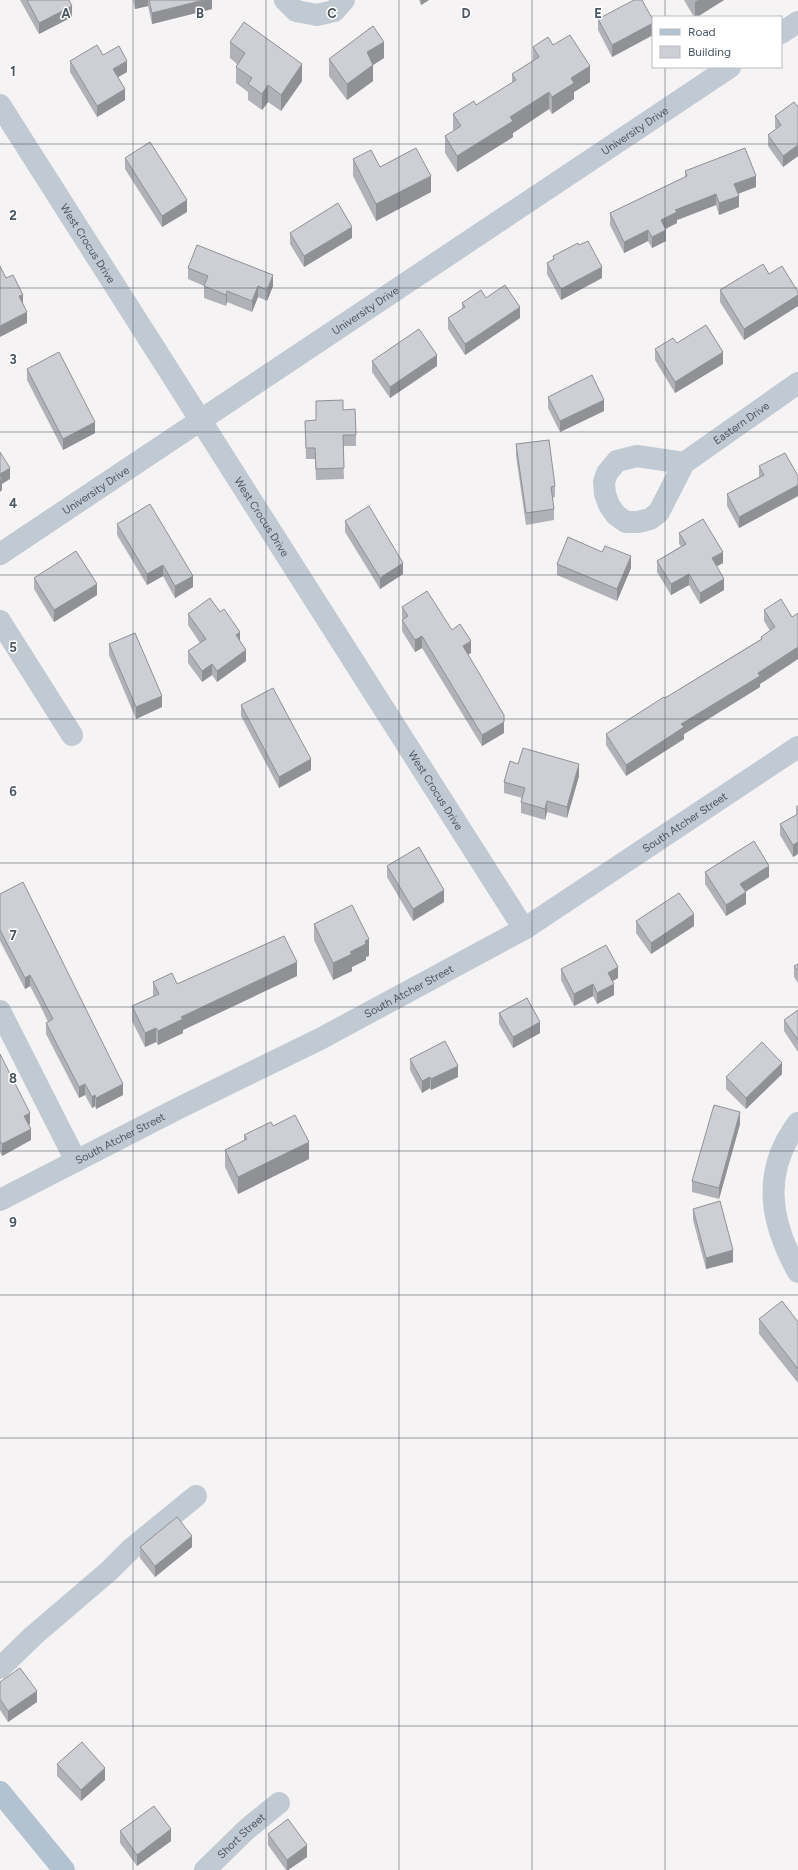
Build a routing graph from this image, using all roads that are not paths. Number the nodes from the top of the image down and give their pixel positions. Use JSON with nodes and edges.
{"nodes":[{"id":1,"x":285,"y":0,"type":"edge"},
{"id":2,"x":344,"y":0,"type":"edge"},
{"id":3,"x":798,"y":22,"type":"edge"},
{"id":4,"x":782,"y":32,"type":"edge"},
{"id":5,"x":728,"y":68,"type":"edge"},
{"id":6,"x":0,"y":105,"type":"edge"},
{"id":7,"x":798,"y":383,"type":"edge"},
{"id":8,"x":200,"y":420,"type":"junction"},
{"id":9,"x":684,"y":463,"type":"dead end"},
{"id":10,"x":0,"y":554,"type":"edge"},
{"id":11,"x":0,"y":621,"type":"edge"},
{"id":12,"x":72,"y":735,"type":"dead end"},
{"id":13,"x":798,"y":747,"type":"edge"},
{"id":14,"x":524,"y":929,"type":"junction"},
{"id":15,"x":0,"y":1011,"type":"edge"},
{"id":16,"x":798,"y":1123,"type":"edge"},
{"id":17,"x":76,"y":1161,"type":"junction"},
{"id":18,"x":0,"y":1200,"type":"edge"},
{"id":19,"x":798,"y":1272,"type":"edge"},
{"id":20,"x":196,"y":1496,"type":"dead end"},
{"id":21,"x":0,"y":1668,"type":"edge"},
{"id":22,"x":0,"y":1792,"type":"edge"},
{"id":23,"x":279,"y":1803,"type":"dead end"},
{"id":24,"x":64,"y":1870,"type":"edge"},
{"id":25,"x":205,"y":1870,"type":"edge"}],
"edges":[{"from":1,"to":2,"type":"street"},
{"from":3,"to":4,"type":"street"},
{"from":5,"to":8,"type":"street","name":"University Drive"},
{"from":6,"to":8,"type":"street","name":"West Crocus Drive"},
{"from":7,"to":9,"type":"street","name":"Eastern Drive"},
{"from":8,"to":10,"type":"street","name":"University Drive"},
{"from":8,"to":14,"type":"street","name":"West Crocus Drive"},
{"from":11,"to":12,"type":"street"},
{"from":13,"to":14,"type":"street","name":"South Atcher Street"},
{"from":14,"to":17,"type":"street","name":"South Atcher Street"},
{"from":15,"to":17,"type":"street"},
{"from":16,"to":19,"type":"street"},
{"from":17,"to":18,"type":"street","name":"South Atcher Street"},
{"from":20,"to":21,"type":"street"},
{"from":22,"to":24,"type":"main road"},
{"from":23,"to":25,"type":"street","name":"Short Street"}]}
